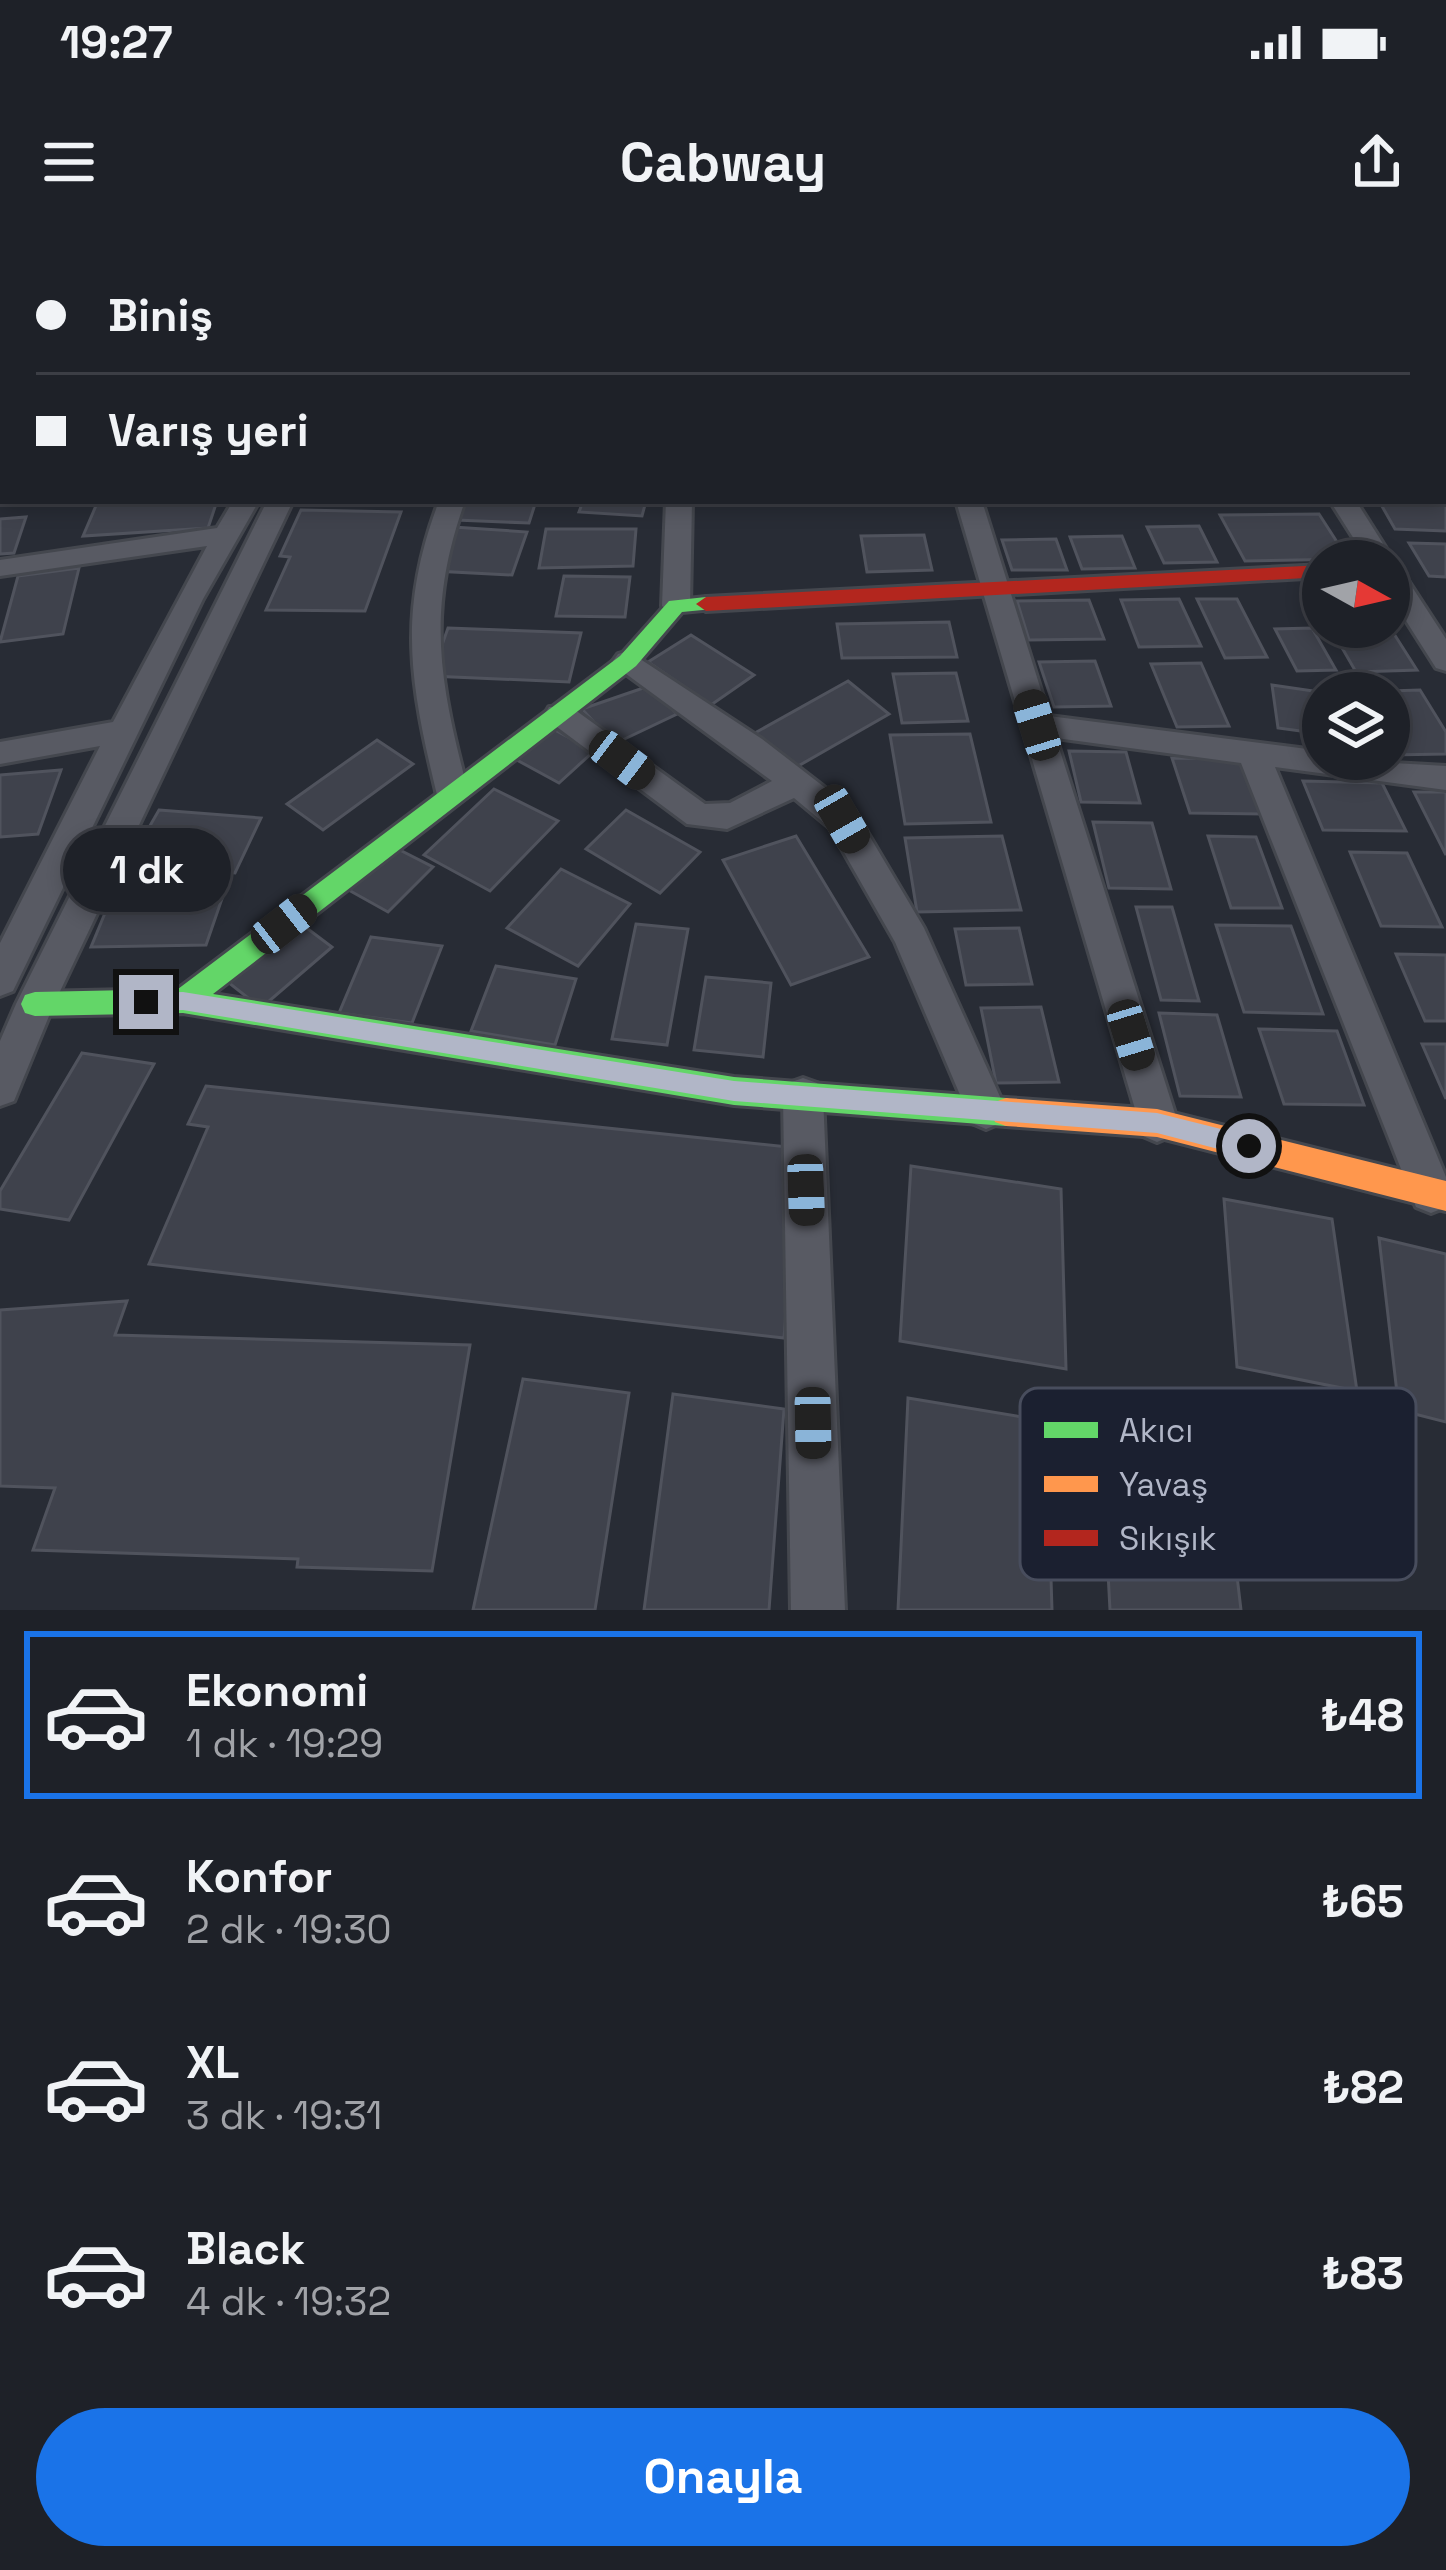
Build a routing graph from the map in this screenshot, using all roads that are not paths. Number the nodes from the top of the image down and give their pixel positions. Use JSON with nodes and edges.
{"nodes":[{"id":1,"x":244,"y":504,"type":"edge"},
{"id":2,"x":279,"y":504,"type":"edge"},
{"id":3,"x":451,"y":504,"type":"edge"},
{"id":4,"x":679,"y":504,"type":"edge"},
{"id":5,"x":970,"y":504,"type":"edge"},
{"id":6,"x":1345,"y":504,"type":"edge"},
{"id":7,"x":226,"y":535,"type":"junction"},
{"id":8,"x":1368,"y":540,"type":"edge"},
{"id":9,"x":0,"y":568,"type":"edge"},
{"id":10,"x":1302,"y":572,"type":"edge"},
{"id":11,"x":996,"y":591,"type":"junction"},
{"id":12,"x":1410,"y":605,"type":"edge"},
{"id":13,"x":676,"y":606,"type":"junction"},
{"id":14,"x":1446,"y":661,"type":"edge"},
{"id":15,"x":628,"y":662,"type":"junction"},
{"id":16,"x":560,"y":714,"type":"junction"},
{"id":17,"x":1037,"y":725,"type":"junction"},
{"id":18,"x":122,"y":730,"type":"junction"},
{"id":19,"x":0,"y":752,"type":"edge"},
{"id":20,"x":1253,"y":753,"type":"junction"},
{"id":21,"x":1446,"y":778,"type":"edge"},
{"id":22,"x":796,"y":782,"type":"junction"},
{"id":23,"x":453,"y":795,"type":"junction"},
{"id":24,"x":0,"y":980,"type":"edge"},
{"id":25,"x":183,"y":1001,"type":"junction"},
{"id":26,"x":35,"y":1004,"type":"junction"},
{"id":27,"x":0,"y":1088,"type":"edge"},
{"id":28,"x":803,"y":1096,"type":"junction"},
{"id":29,"x":986,"y":1110,"type":"junction"},
{"id":30,"x":1157,"y":1123,"type":"junction"},
{"id":31,"x":1438,"y":1194,"type":"edge"},
{"id":32,"x":818,"y":1610,"type":"edge"}],
"edges":[{"from":1,"to":7,"type":"street"},
{"from":2,"to":26,"type":"street"},
{"from":3,"to":23,"type":"street"},
{"from":4,"to":13,"type":"street"},
{"from":5,"to":11,"type":"street"},
{"from":6,"to":8,"type":"street"},
{"from":7,"to":9,"type":"street"},
{"from":7,"to":18,"type":"street"},
{"from":10,"to":11,"type":"street"},
{"from":11,"to":13,"type":"street"},
{"from":11,"to":17,"type":"street"},
{"from":12,"to":14,"type":"street"},
{"from":13,"to":15,"type":"street"},
{"from":15,"to":16,"type":"street"},
{"from":15,"to":22,"type":"street"},
{"from":16,"to":22,"type":"street"},
{"from":16,"to":23,"type":"street"},
{"from":17,"to":20,"type":"street"},
{"from":17,"to":30,"type":"street"},
{"from":18,"to":19,"type":"street"},
{"from":18,"to":24,"type":"street"},
{"from":20,"to":21,"type":"street"},
{"from":20,"to":31,"type":"street"},
{"from":22,"to":29,"type":"street"},
{"from":23,"to":25,"type":"street"},
{"from":25,"to":26,"type":"street"},
{"from":25,"to":28,"type":"street"},
{"from":26,"to":27,"type":"street"},
{"from":28,"to":29,"type":"street"},
{"from":28,"to":32,"type":"street"},
{"from":29,"to":30,"type":"street"},
{"from":30,"to":31,"type":"street"}]}
